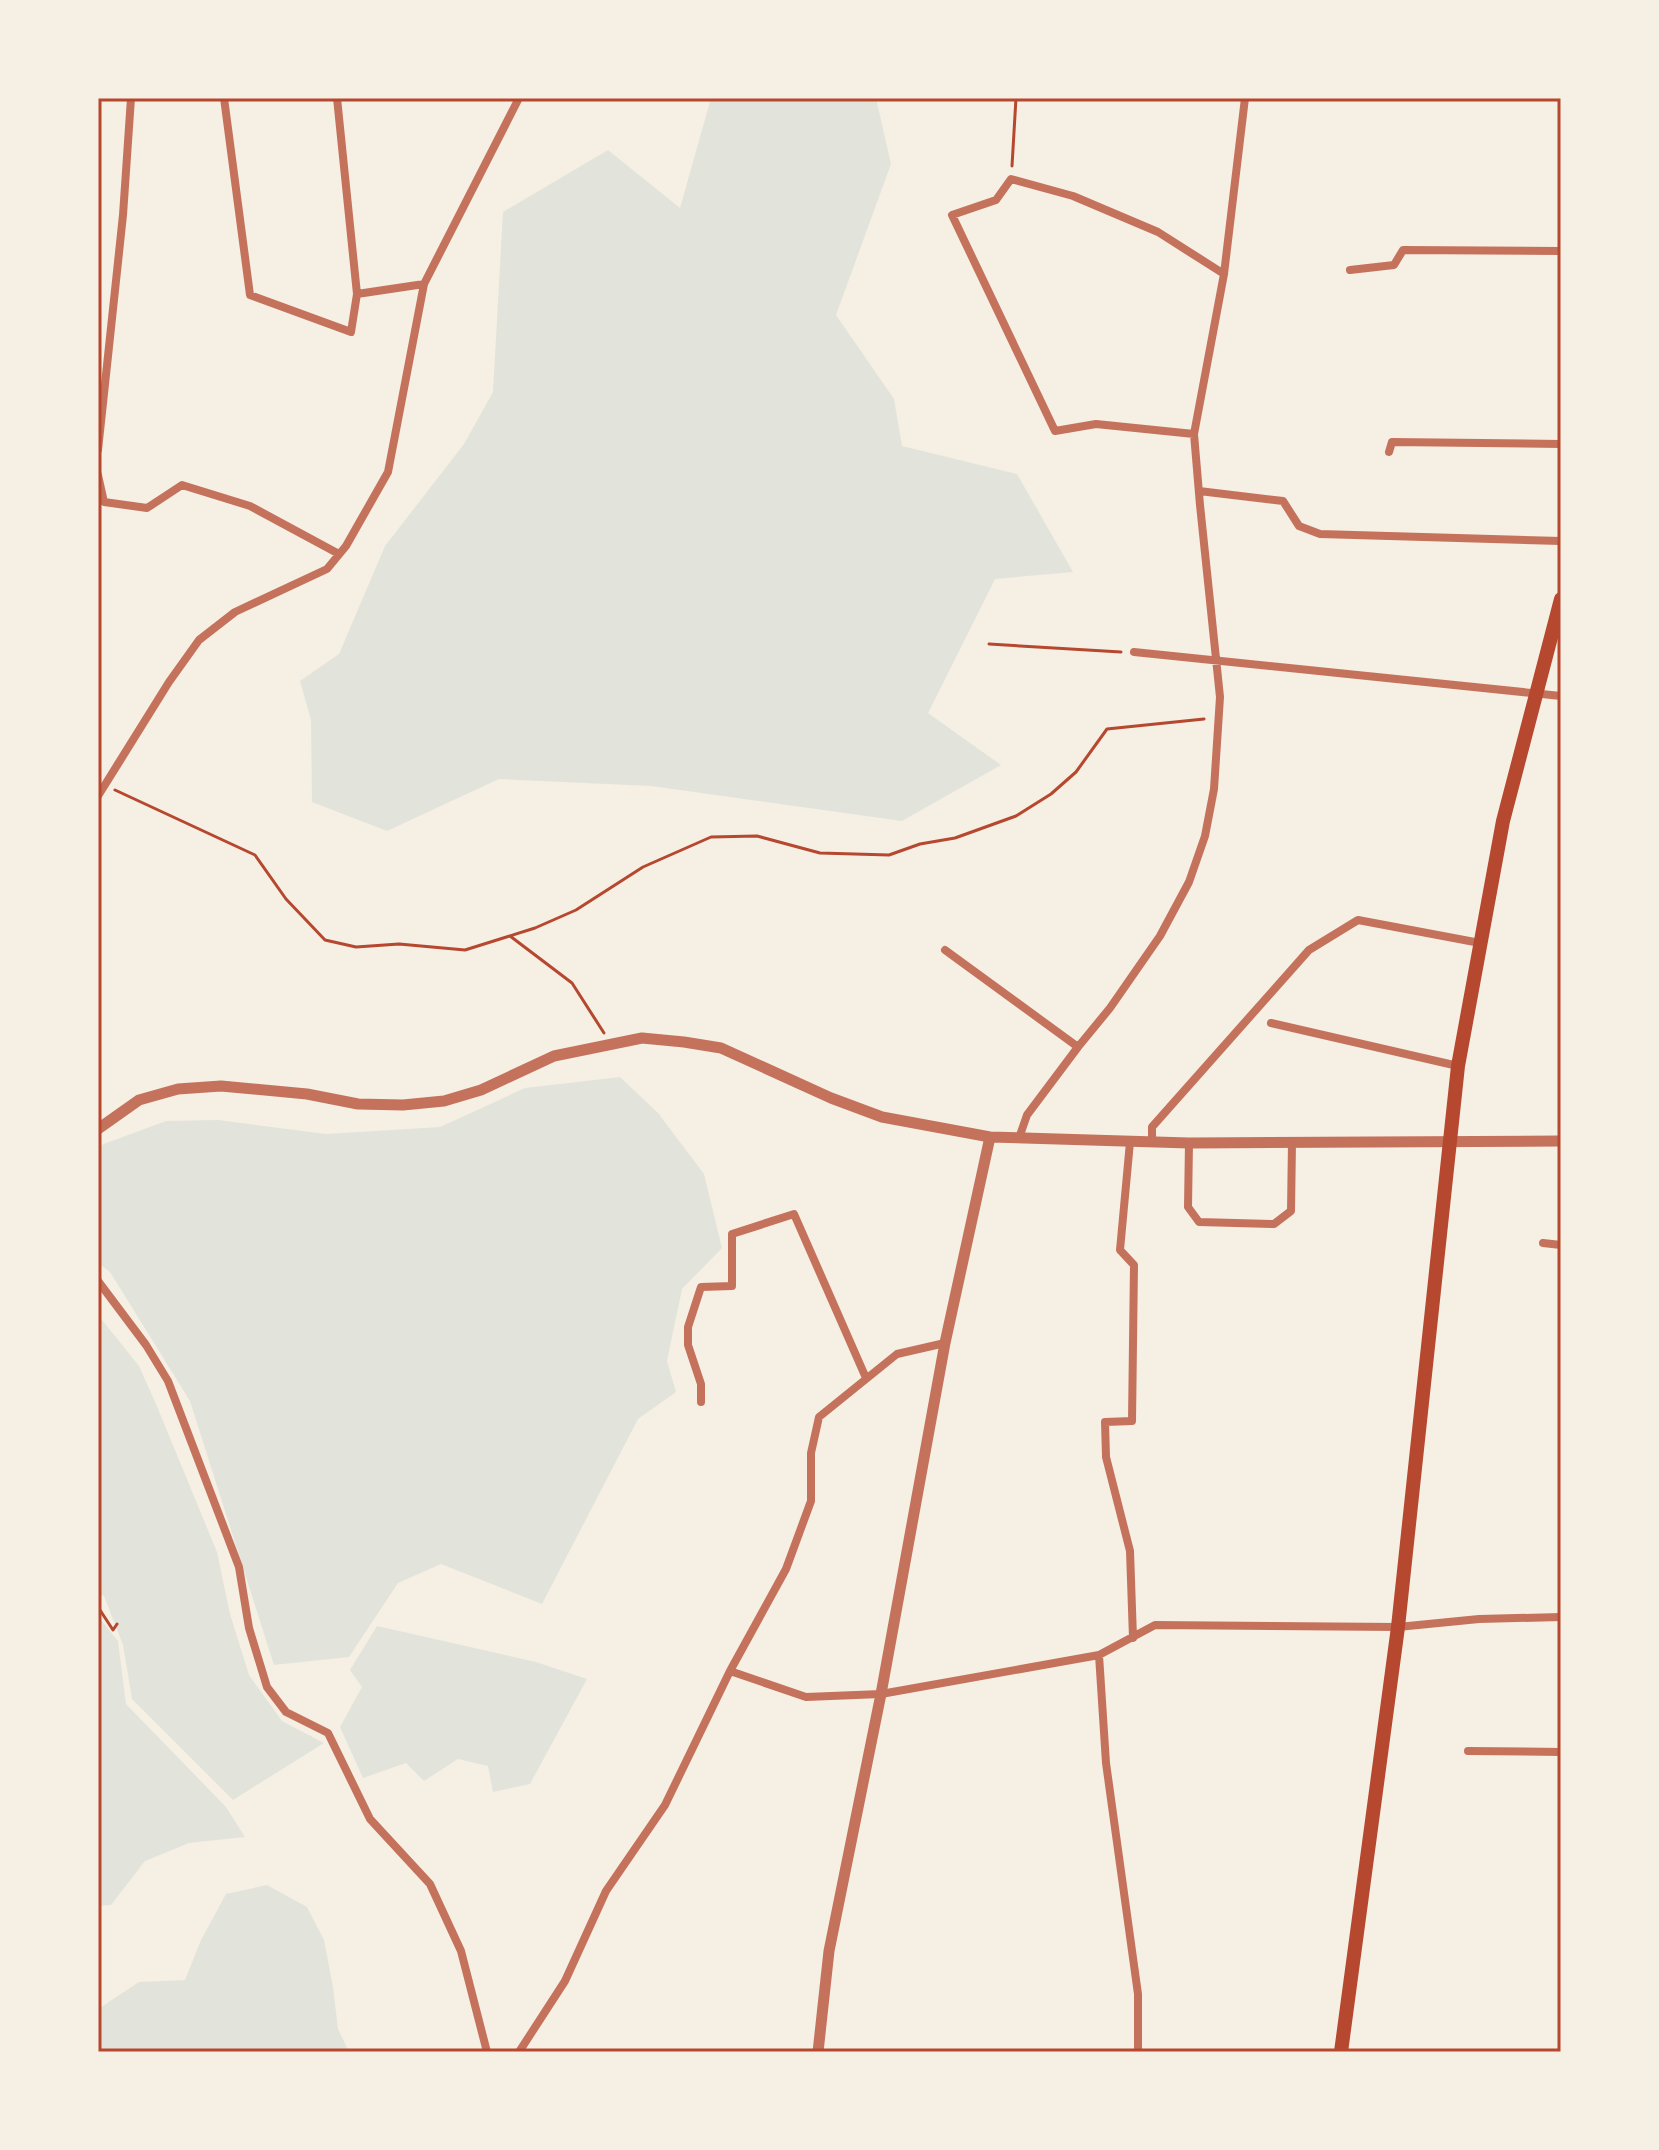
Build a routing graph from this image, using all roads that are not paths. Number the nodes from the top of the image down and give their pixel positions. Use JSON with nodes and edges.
{"nodes":[{"id":1,"x":131,"y":98,"type":"edge"},
{"id":2,"x":224,"y":98,"type":"edge"},
{"id":3,"x":337,"y":98,"type":"edge"},
{"id":4,"x":519,"y":98,"type":"edge"},
{"id":5,"x":1245,"y":98,"type":"edge"},
{"id":6,"x":1561,"y":251,"type":"edge"},
{"id":7,"x":1350,"y":270,"type":"dead end"},
{"id":8,"x":1224,"y":274,"type":"junction"},
{"id":9,"x":424,"y":284,"type":"junction"},
{"id":10,"x":357,"y":294,"type":"junction"},
{"id":11,"x":1194,"y":434,"type":"junction"},
{"id":12,"x":1561,"y":444,"type":"edge"},
{"id":13,"x":98,"y":450,"type":"edge"},
{"id":14,"x":1389,"y":452,"type":"dead end"},
{"id":15,"x":98,"y":475,"type":"edge"},
{"id":16,"x":1199,"y":491,"type":"junction"},
{"id":17,"x":1561,"y":541,"type":"edge"},
{"id":18,"x":339,"y":554,"type":"junction"},
{"id":19,"x":1561,"y":599,"type":"edge"},
{"id":20,"x":1134,"y":652,"type":"road end"},
{"id":21,"x":1215,"y":662,"type":"junction"},
{"id":22,"x":1536,"y":693,"type":"junction"},
{"id":23,"x":1561,"y":696,"type":"edge"},
{"id":24,"x":98,"y":796,"type":"edge"},
{"id":25,"x":1480,"y":943,"type":"junction"},
{"id":26,"x":945,"y":950,"type":"dead end"},
{"id":27,"x":1271,"y":1023,"type":"dead end"},
{"id":28,"x":1078,"y":1047,"type":"junction"},
{"id":29,"x":1458,"y":1066,"type":"junction"},
{"id":30,"x":99,"y":1126,"type":"edge"},
{"id":31,"x":990,"y":1137,"type":"junction"},
{"id":32,"x":1019,"y":1138,"type":"junction"},
{"id":33,"x":1152,"y":1141,"type":"junction"},
{"id":34,"x":1561,"y":1141,"type":"edge"},
{"id":35,"x":1130,"y":1142,"type":"junction"},
{"id":36,"x":1292,"y":1142,"type":"junction"},
{"id":37,"x":1449,"y":1142,"type":"junction"},
{"id":38,"x":1189,"y":1143,"type":"junction"},
{"id":39,"x":1543,"y":1243,"type":"dead end"},
{"id":40,"x":1561,"y":1245,"type":"edge"},
{"id":41,"x":98,"y":1281,"type":"edge"},
{"id":42,"x":945,"y":1343,"type":"junction"},
{"id":43,"x":866,"y":1378,"type":"junction"},
{"id":44,"x":701,"y":1402,"type":"dead end"},
{"id":45,"x":1561,"y":1617,"type":"edge"},
{"id":46,"x":1398,"y":1627,"type":"junction"},
{"id":47,"x":1133,"y":1638,"type":"junction"},
{"id":48,"x":1099,"y":1655,"type":"junction"},
{"id":49,"x":730,"y":1671,"type":"junction"},
{"id":50,"x":881,"y":1694,"type":"junction"},
{"id":51,"x":1468,"y":1751,"type":"dead end"},
{"id":52,"x":1561,"y":1752,"type":"edge"},
{"id":53,"x":487,"y":2052,"type":"edge"},
{"id":54,"x":519,"y":2052,"type":"edge"},
{"id":55,"x":818,"y":2052,"type":"edge"},
{"id":56,"x":1138,"y":2052,"type":"edge"},
{"id":57,"x":1341,"y":2052,"type":"edge"}],
"edges":[{"from":1,"to":13,"type":"street"},
{"from":2,"to":10,"type":"street"},
{"from":3,"to":10,"type":"street"},
{"from":4,"to":9,"type":"street"},
{"from":5,"to":8,"type":"street"},
{"from":6,"to":7,"type":"street"},
{"from":8,"to":11,"type":"street"},
{"from":8,"to":11,"type":"street"},
{"from":9,"to":10,"type":"street"},
{"from":9,"to":18,"type":"street"},
{"from":11,"to":16,"type":"street"},
{"from":12,"to":14,"type":"street"},
{"from":15,"to":18,"type":"street"},
{"from":16,"to":17,"type":"street"},
{"from":16,"to":21,"type":"street"},
{"from":18,"to":24,"type":"street"},
{"from":19,"to":22,"type":"main road"},
{"from":20,"to":21,"type":"street"},
{"from":21,"to":22,"type":"street"},
{"from":21,"to":28,"type":"street"},
{"from":22,"to":23,"type":"street"},
{"from":22,"to":25,"type":"main road"},
{"from":25,"to":29,"type":"main road"},
{"from":25,"to":33,"type":"street"},
{"from":26,"to":28,"type":"street"},
{"from":27,"to":29,"type":"street"},
{"from":28,"to":32,"type":"street"},
{"from":29,"to":37,"type":"main road"},
{"from":30,"to":31,"type":"street"},
{"from":31,"to":32,"type":"street"},
{"from":31,"to":42,"type":"street"},
{"from":32,"to":35,"type":"street"},
{"from":33,"to":35,"type":"street"},
{"from":33,"to":38,"type":"street"},
{"from":34,"to":37,"type":"street"},
{"from":35,"to":47,"type":"street"},
{"from":36,"to":37,"type":"street"},
{"from":36,"to":38,"type":"street"},
{"from":36,"to":38,"type":"street"},
{"from":37,"to":46,"type":"main road"},
{"from":39,"to":40,"type":"street"},
{"from":41,"to":53,"type":"street"},
{"from":42,"to":43,"type":"street"},
{"from":42,"to":50,"type":"street"},
{"from":43,"to":44,"type":"street"},
{"from":43,"to":49,"type":"street"},
{"from":45,"to":46,"type":"street"},
{"from":46,"to":47,"type":"street"},
{"from":46,"to":57,"type":"main road"},
{"from":47,"to":48,"type":"street"},
{"from":48,"to":50,"type":"street"},
{"from":48,"to":56,"type":"street"},
{"from":49,"to":50,"type":"street"},
{"from":49,"to":54,"type":"street"},
{"from":50,"to":55,"type":"street"},
{"from":51,"to":52,"type":"street"}]}
